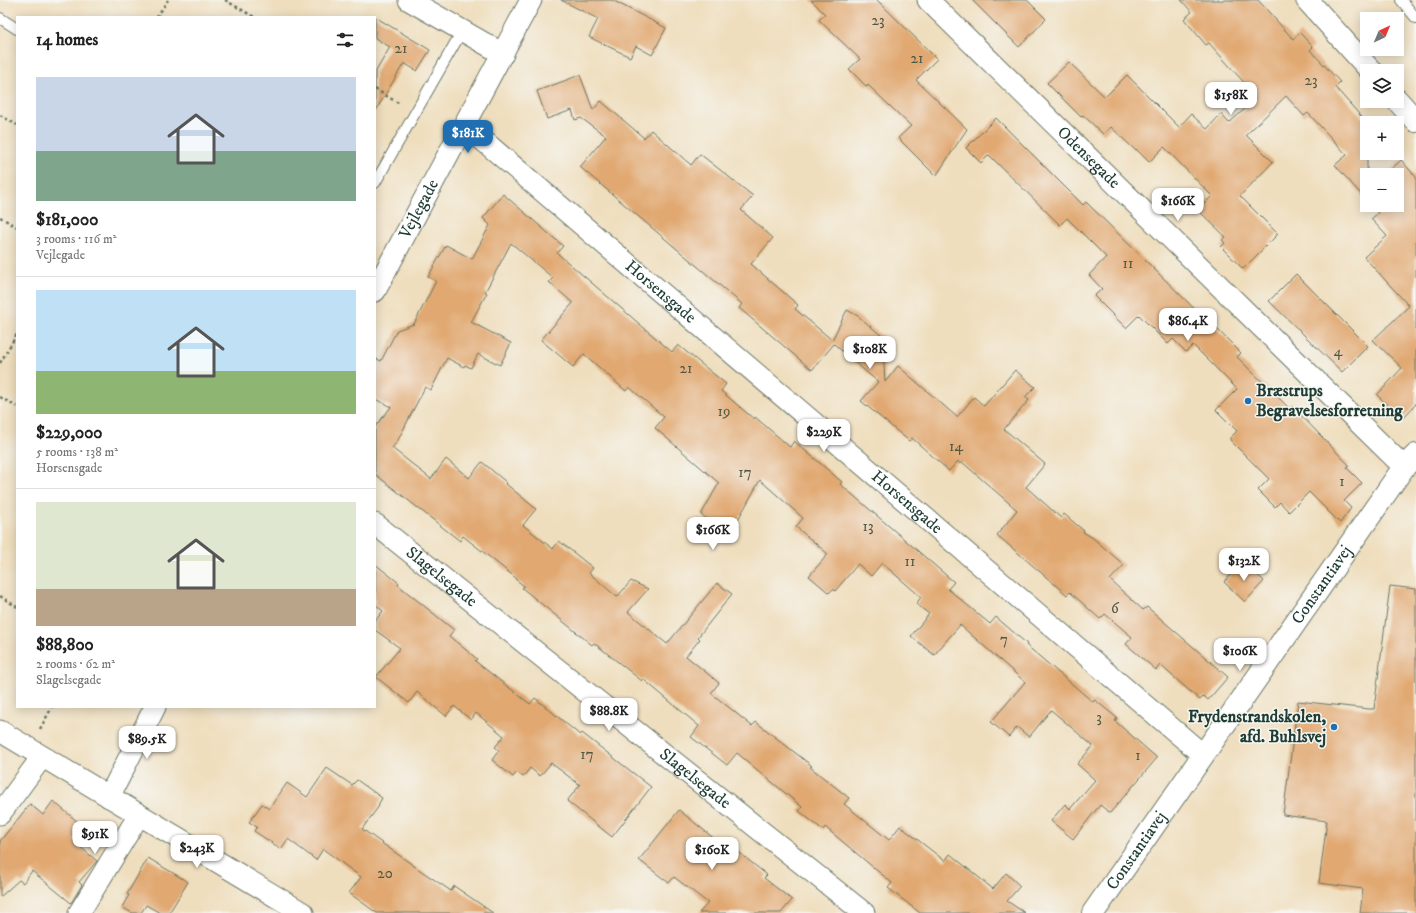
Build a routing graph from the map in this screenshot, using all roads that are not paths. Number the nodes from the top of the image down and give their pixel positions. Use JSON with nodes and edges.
{"nodes":[{"id":1,"x":409,"y":0,"type":"edge"},
{"id":2,"x":531,"y":0,"type":"edge"},
{"id":3,"x":928,"y":0,"type":"edge"},
{"id":4,"x":1307,"y":0,"type":"edge"},
{"id":5,"x":1401,"y":0,"type":"edge"},
{"id":6,"x":0,"y":18,"type":"edge"},
{"id":7,"x":1416,"y":18,"type":"edge"},
{"id":8,"x":16,"y":27,"type":"edge"},
{"id":9,"x":462,"y":31,"type":"junction"},
{"id":10,"x":503,"y":54,"type":"junction"},
{"id":11,"x":1365,"y":64,"type":"edge"},
{"id":12,"x":1404,"y":108,"type":"edge"},
{"id":13,"x":1416,"y":121,"type":"edge"},
{"id":14,"x":465,"y":125,"type":"junction"},
{"id":15,"x":376,"y":181,"type":"edge"},
{"id":16,"x":376,"y":289,"type":"edge"},
{"id":17,"x":1410,"y":461,"type":"edge"},
{"id":18,"x":376,"y":525,"type":"edge"},
{"id":19,"x":154,"y":708,"type":"edge"},
{"id":20,"x":0,"y":731,"type":"edge"},
{"id":21,"x":1204,"y":755,"type":"junction"},
{"id":22,"x":42,"y":757,"type":"junction"},
{"id":23,"x":109,"y":797,"type":"junction"},
{"id":24,"x":0,"y":814,"type":"edge"},
{"id":25,"x":139,"y":815,"type":"junction"},
{"id":26,"x":79,"y":913,"type":"edge"},
{"id":27,"x":302,"y":913,"type":"edge"},
{"id":28,"x":864,"y":913,"type":"edge"},
{"id":29,"x":1093,"y":913,"type":"edge"}],
"edges":[{"from":1,"to":9,"type":"street"},
{"from":2,"to":10,"type":"street","name":"Vejlegade"},
{"from":3,"to":17,"type":"street","name":"Odensegade"},
{"from":4,"to":11,"type":"street"},
{"from":5,"to":7,"type":"lane"},
{"from":6,"to":8,"type":"lane"},
{"from":9,"to":10,"type":"street"},
{"from":9,"to":15,"type":"lane"},
{"from":10,"to":14,"type":"street","name":"Vejlegade"},
{"from":12,"to":13,"type":"street"},
{"from":14,"to":16,"type":"street","name":"Vejlegade"},
{"from":14,"to":21,"type":"street","name":"Horsensgade"},
{"from":17,"to":21,"type":"street","name":"Constantiavej"},
{"from":18,"to":28,"type":"street","name":"Slagelsegade"},
{"from":19,"to":23,"type":"street"},
{"from":20,"to":22,"type":"street"},
{"from":21,"to":29,"type":"street","name":"Constantiavej"},
{"from":22,"to":23,"type":"street"},
{"from":22,"to":24,"type":"street"},
{"from":23,"to":25,"type":"street"},
{"from":25,"to":26,"type":"street"},
{"from":25,"to":27,"type":"street"}]}
